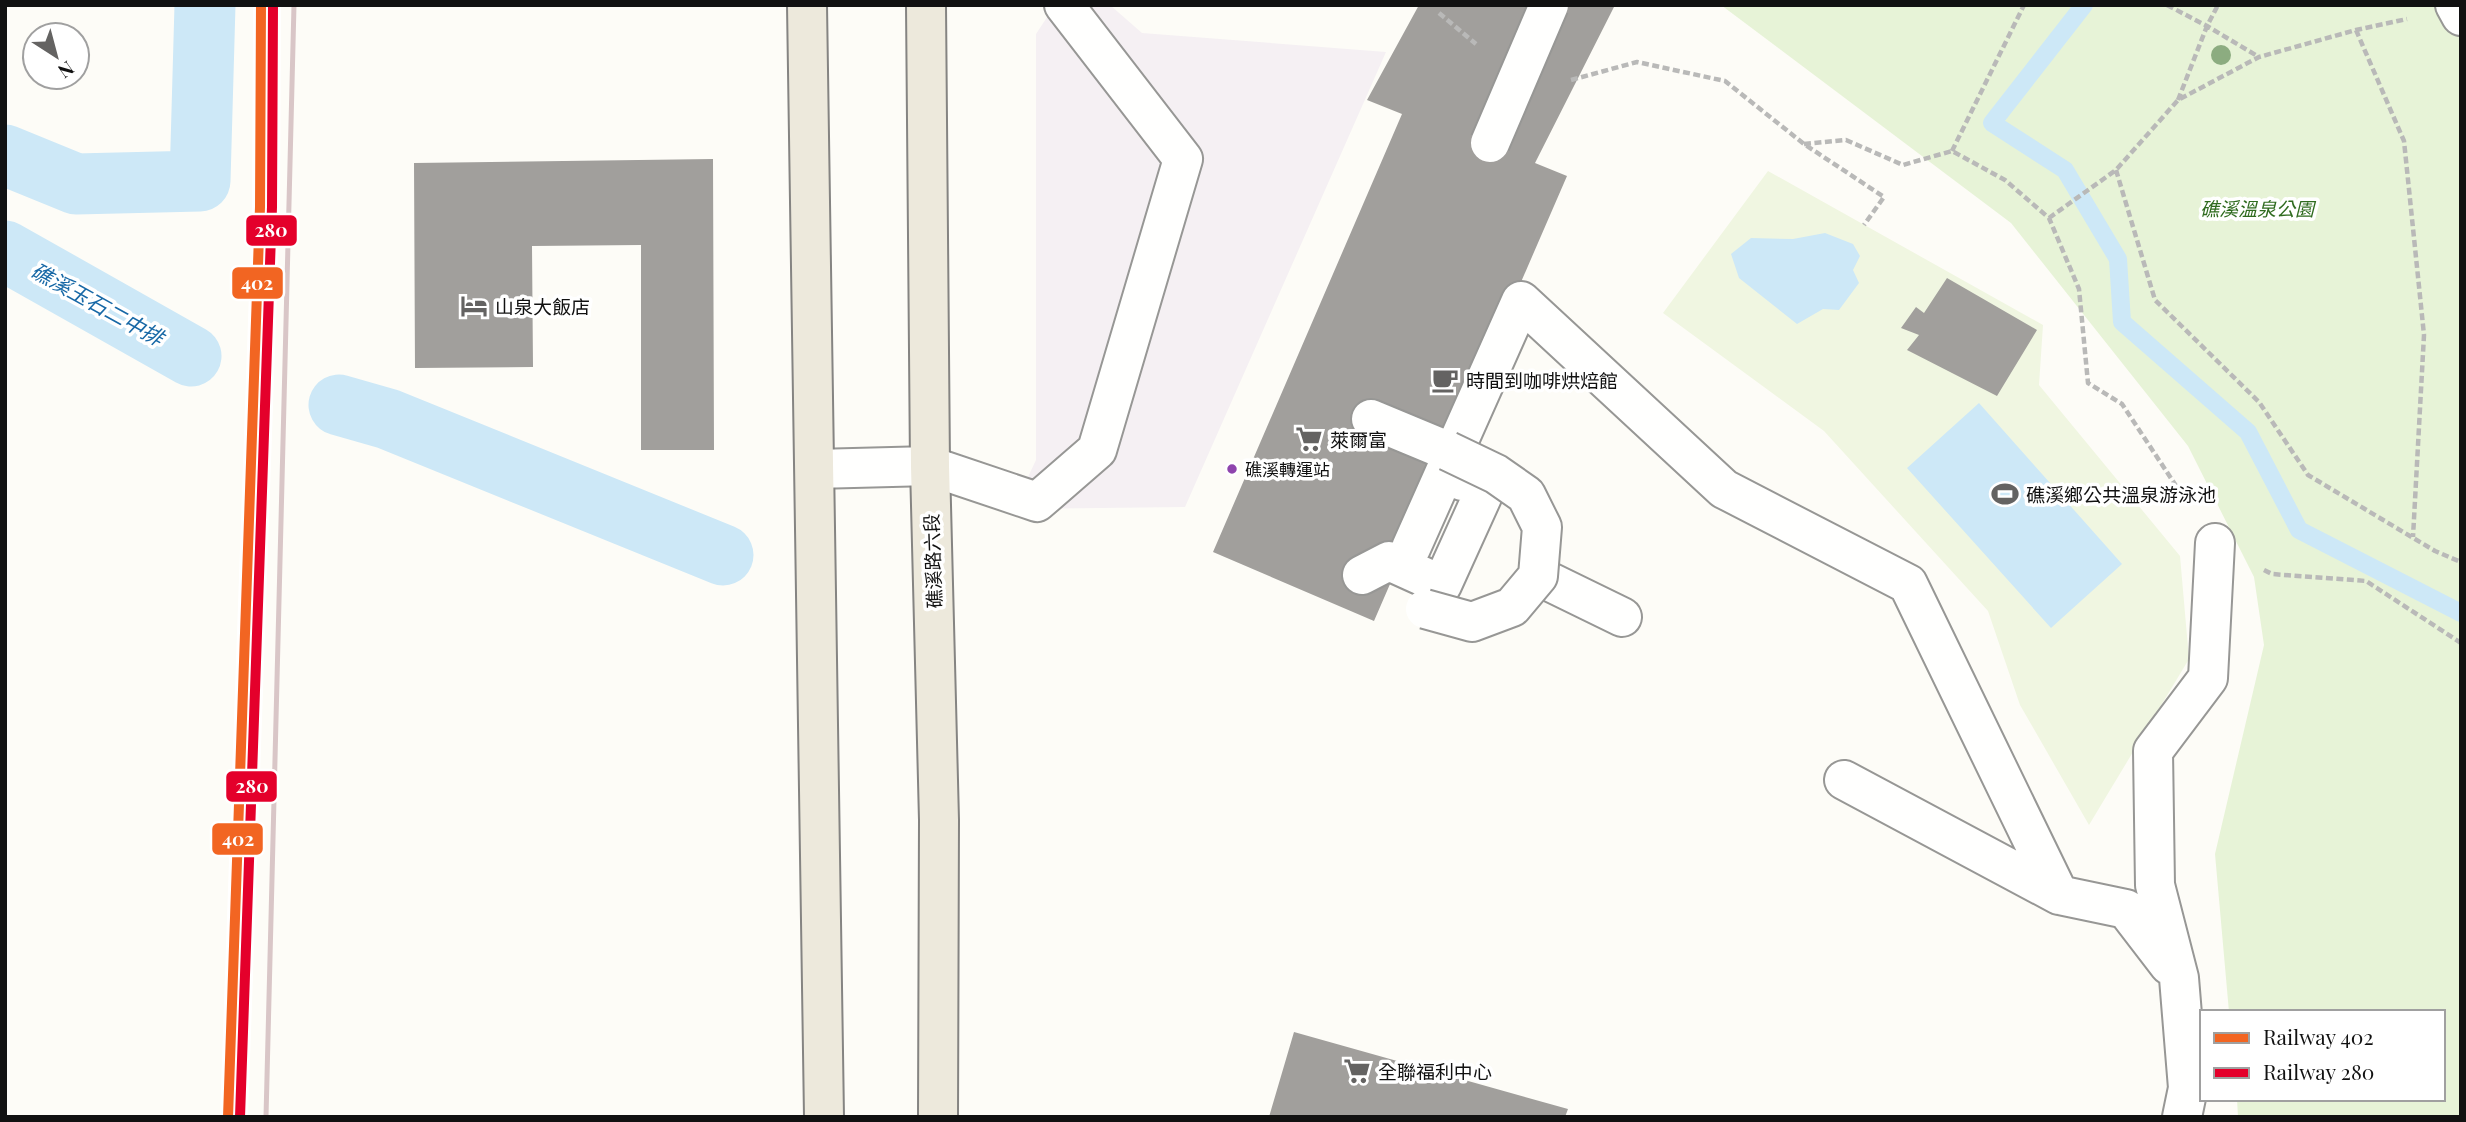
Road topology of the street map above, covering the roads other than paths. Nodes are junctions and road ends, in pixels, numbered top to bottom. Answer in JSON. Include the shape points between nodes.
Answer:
{"nodes":[{"id":1,"x":807,"y":5,"type":"edge"},
{"id":2,"x":926,"y":5,"type":"edge"},
{"id":3,"x":1064,"y":5,"type":"edge"},
{"id":4,"x":1549,"y":5,"type":"edge"},
{"id":5,"x":1490,"y":143,"type":"dead end"},
{"id":6,"x":1371,"y":419,"type":"dead end"},
{"id":7,"x":930,"y":466,"type":"junction"},
{"id":8,"x":815,"y":469,"type":"junction"},
{"id":9,"x":2215,"y":543,"type":"dead end"},
{"id":10,"x":1362,"y":575,"type":"dead end"},
{"id":11,"x":1538,"y":576,"type":"junction"},
{"id":12,"x":1425,"y":609,"type":"dead end"},
{"id":13,"x":1622,"y":617,"type":"dead end"},
{"id":14,"x":1844,"y":780,"type":"dead end"},
{"id":15,"x":2059,"y":895,"type":"junction"},
{"id":16,"x":2179,"y":978,"type":"junction"},
{"id":17,"x":824,"y":1117,"type":"edge"},
{"id":18,"x":937,"y":1117,"type":"edge"},
{"id":19,"x":2182,"y":1117,"type":"edge"}],
"edges":[{"from":1,"to":8,"type":"main road"},
{"from":2,"to":7,"type":"main road","name":"礁溪路六段"},
{"from":3,"to":7,"type":"lane","via":[[1183,159],[1097,450],[1037,502]]},
{"from":4,"to":5,"type":"lane","bridge":true},
{"from":6,"to":11,"type":"lane","bridge":true,"via":[[1496,474],[1526,495],[1542,527]]},
{"from":7,"to":8,"type":"lane"},
{"from":7,"to":18,"type":"main road","name":"礁溪路六段","via":[[939,820]]},
{"from":8,"to":17,"type":"main road"},
{"from":9,"to":16,"type":"lane","via":[[2208,678],[2153,751],[2155,885]]},
{"from":10,"to":15,"type":"lane","via":[[1389,561],[1442,585],[1491,477],[1468,467],[1420,551],[1521,301],[1724,489],[1908,584]]},
{"from":11,"to":12,"type":"lane","bridge":true,"via":[[1512,607],[1472,622]]},
{"from":11,"to":13,"type":"lane"},
{"from":14,"to":15,"type":"lane"},
{"from":15,"to":16,"type":"lane","via":[[2126,909]]},
{"from":16,"to":19,"type":"lane","via":[[2188,1088]]}]}
